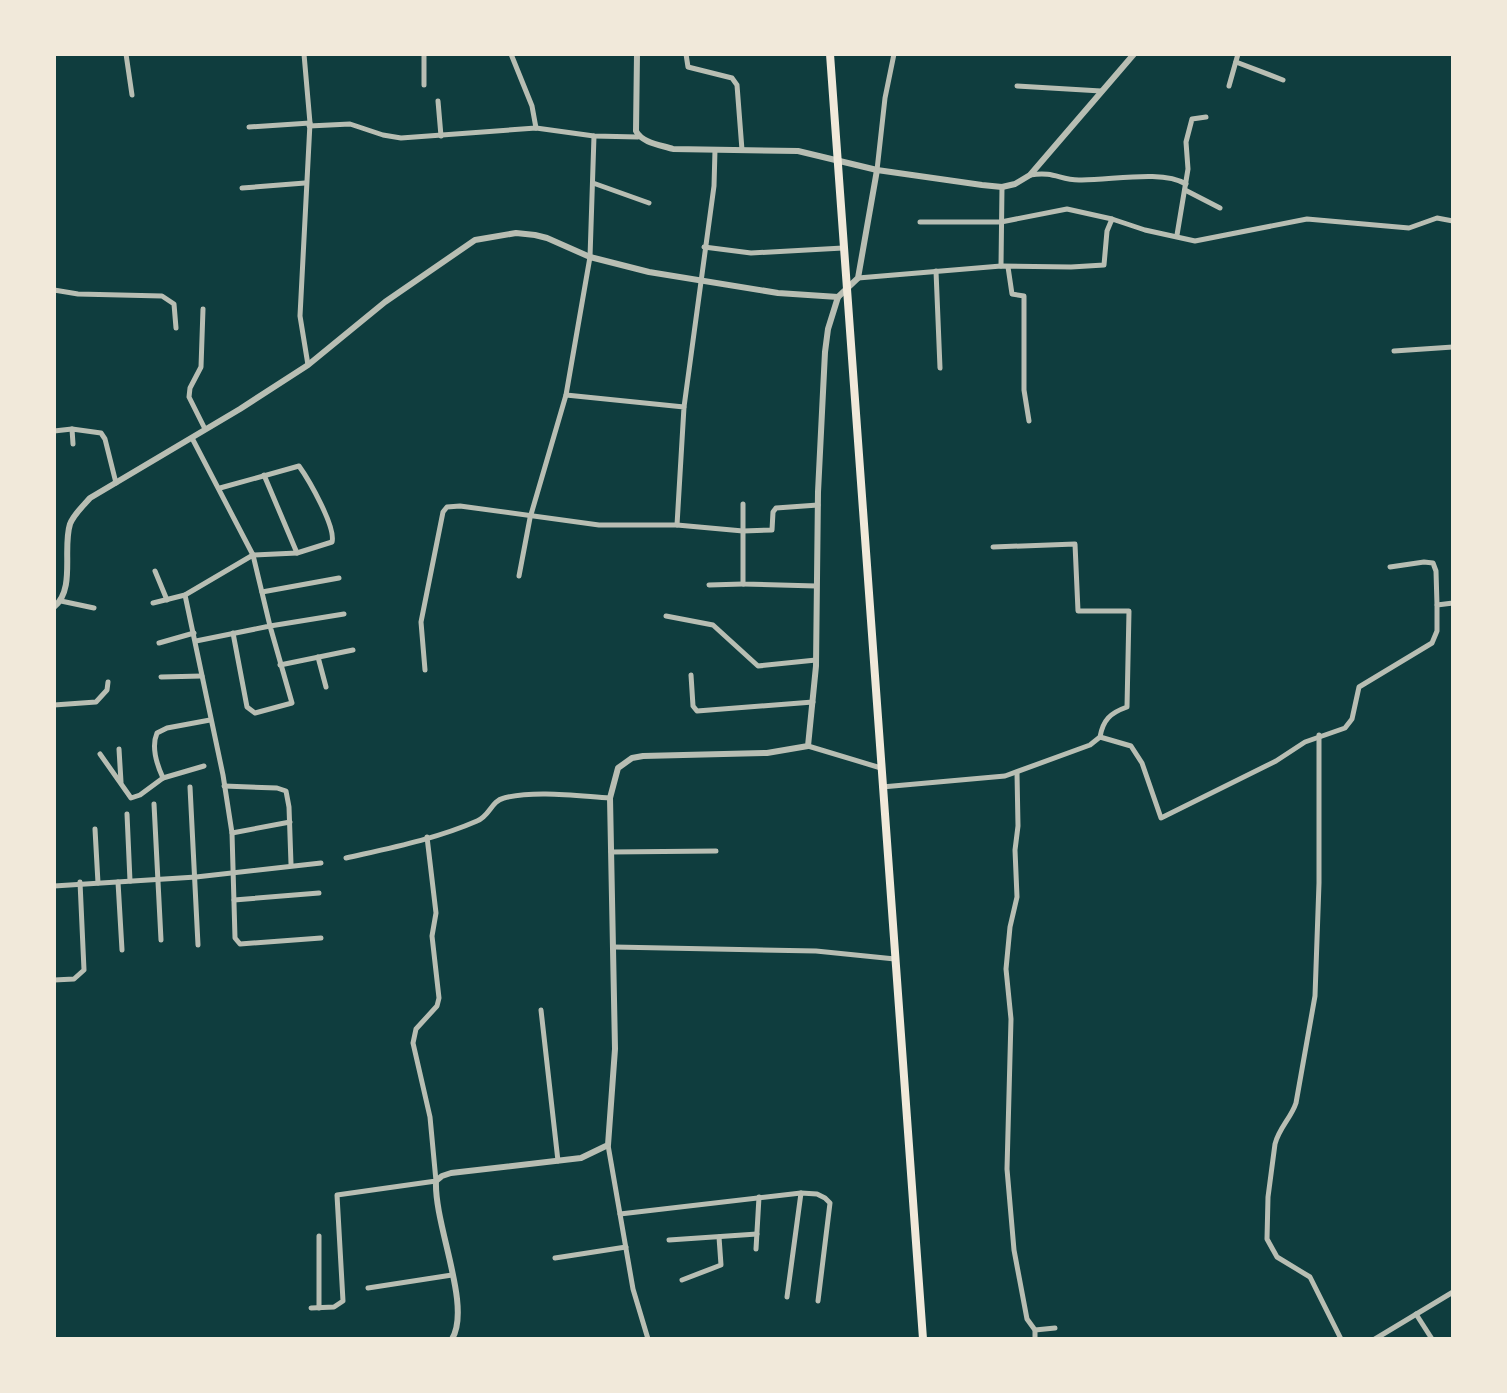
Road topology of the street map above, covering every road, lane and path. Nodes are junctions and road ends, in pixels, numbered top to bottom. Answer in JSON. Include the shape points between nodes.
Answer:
{"nodes":[{"id":1,"x":126,"y":54,"type":"edge"},
{"id":2,"x":304,"y":54,"type":"edge"},
{"id":3,"x":424,"y":54,"type":"edge"},
{"id":4,"x":511,"y":54,"type":"edge"},
{"id":5,"x":637,"y":54,"type":"edge"},
{"id":6,"x":686,"y":54,"type":"edge"},
{"id":7,"x":830,"y":54,"type":"edge"},
{"id":8,"x":894,"y":54,"type":"edge"},
{"id":9,"x":1134,"y":54,"type":"edge"},
{"id":10,"x":1238,"y":54,"type":"edge"},
{"id":11,"x":1236,"y":62,"type":"junction"},
{"id":12,"x":1283,"y":80,"type":"dead end"},
{"id":13,"x":424,"y":85,"type":"dead end"},
{"id":14,"x":1017,"y":86,"type":"dead end"},
{"id":15,"x":1229,"y":86,"type":"dead end"},
{"id":16,"x":1101,"y":91,"type":"junction"},
{"id":17,"x":132,"y":95,"type":"dead end"},
{"id":18,"x":438,"y":101,"type":"dead end"},
{"id":19,"x":1206,"y":117,"type":"dead end"},
{"id":20,"x":309,"y":124,"type":"junction"},
{"id":21,"x":249,"y":127,"type":"dead end"},
{"id":22,"x":536,"y":128,"type":"junction"},
{"id":23,"x":441,"y":136,"type":"junction"},
{"id":24,"x":594,"y":136,"type":"junction"},
{"id":25,"x":638,"y":137,"type":"junction"},
{"id":26,"x":715,"y":150,"type":"junction"},
{"id":27,"x":742,"y":150,"type":"junction"},
{"id":28,"x":837,"y":161,"type":"junction"},
{"id":29,"x":877,"y":170,"type":"junction"},
{"id":30,"x":1030,"y":175,"type":"junction"},
{"id":31,"x":305,"y":183,"type":"junction"},
{"id":32,"x":593,"y":183,"type":"junction"},
{"id":33,"x":1002,"y":187,"type":"junction"},
{"id":34,"x":1185,"y":187,"type":"junction"},
{"id":35,"x":242,"y":188,"type":"dead end"},
{"id":36,"x":649,"y":203,"type":"dead end"},
{"id":37,"x":1220,"y":208,"type":"dead end"},
{"id":38,"x":1112,"y":219,"type":"junction"},
{"id":39,"x":1453,"y":221,"type":"edge"},
{"id":40,"x":920,"y":222,"type":"dead end"},
{"id":41,"x":1001,"y":222,"type":"junction"},
{"id":42,"x":1177,"y":235,"type":"junction"},
{"id":43,"x":704,"y":247,"type":"junction"},
{"id":44,"x":843,"y":248,"type":"junction"},
{"id":45,"x":590,"y":257,"type":"junction"},
{"id":46,"x":1005,"y":266,"type":"junction"},
{"id":47,"x":936,"y":271,"type":"junction"},
{"id":48,"x":858,"y":278,"type":"junction"},
{"id":49,"x":699,"y":281,"type":"junction"},
{"id":50,"x":54,"y":290,"type":"edge"},
{"id":51,"x":846,"y":290,"type":"junction"},
{"id":52,"x":838,"y":297,"type":"junction"},
{"id":53,"x":203,"y":309,"type":"dead end"},
{"id":54,"x":176,"y":328,"type":"dead end"},
{"id":55,"x":1453,"y":347,"type":"edge"},
{"id":56,"x":1394,"y":351,"type":"dead end"},
{"id":57,"x":308,"y":365,"type":"junction"},
{"id":58,"x":940,"y":368,"type":"dead end"},
{"id":59,"x":566,"y":395,"type":"junction"},
{"id":60,"x":684,"y":407,"type":"junction"},
{"id":61,"x":1029,"y":421,"type":"dead end"},
{"id":62,"x":72,"y":429,"type":"junction"},
{"id":63,"x":205,"y":429,"type":"junction"},
{"id":64,"x":54,"y":431,"type":"edge"},
{"id":65,"x":192,"y":438,"type":"junction"},
{"id":66,"x":73,"y":444,"type":"dead end"},
{"id":67,"x":264,"y":475,"type":"junction"},
{"id":68,"x":116,"y":483,"type":"junction"},
{"id":69,"x":220,"y":488,"type":"junction"},
{"id":70,"x":743,"y":504,"type":"dead end"},
{"id":71,"x":818,"y":505,"type":"junction"},
{"id":72,"x":530,"y":518,"type":"junction"},
{"id":73,"x":677,"y":525,"type":"junction"},
{"id":74,"x":743,"y":531,"type":"junction"},
{"id":75,"x":993,"y":547,"type":"dead end"},
{"id":76,"x":297,"y":553,"type":"junction"},
{"id":77,"x":253,"y":555,"type":"junction"},
{"id":78,"x":1390,"y":567,"type":"dead end"},
{"id":79,"x":155,"y":571,"type":"dead end"},
{"id":80,"x":519,"y":576,"type":"dead end"},
{"id":81,"x":339,"y":578,"type":"dead end"},
{"id":82,"x":743,"y":584,"type":"junction"},
{"id":83,"x":709,"y":585,"type":"dead end"},
{"id":84,"x":816,"y":586,"type":"junction"},
{"id":85,"x":262,"y":592,"type":"junction"},
{"id":86,"x":185,"y":595,"type":"junction"},
{"id":87,"x":167,"y":600,"type":"junction"},
{"id":88,"x":61,"y":601,"type":"junction"},
{"id":89,"x":153,"y":603,"type":"dead end"},
{"id":90,"x":1453,"y":603,"type":"edge"},
{"id":91,"x":1437,"y":605,"type":"junction"},
{"id":92,"x":54,"y":607,"type":"edge"},
{"id":93,"x":94,"y":608,"type":"dead end"},
{"id":94,"x":344,"y":614,"type":"dead end"},
{"id":95,"x":666,"y":616,"type":"dead end"},
{"id":96,"x":270,"y":626,"type":"junction"},
{"id":97,"x":194,"y":633,"type":"junction"},
{"id":98,"x":233,"y":633,"type":"junction"},
{"id":99,"x":196,"y":641,"type":"junction"},
{"id":100,"x":159,"y":643,"type":"dead end"},
{"id":101,"x":353,"y":650,"type":"dead end"},
{"id":102,"x":318,"y":657,"type":"junction"},
{"id":103,"x":816,"y":660,"type":"junction"},
{"id":104,"x":280,"y":665,"type":"junction"},
{"id":105,"x":425,"y":670,"type":"dead end"},
{"id":106,"x":691,"y":675,"type":"dead end"},
{"id":107,"x":202,"y":676,"type":"junction"},
{"id":108,"x":161,"y":677,"type":"dead end"},
{"id":109,"x":108,"y":682,"type":"dead end"},
{"id":110,"x":326,"y":687,"type":"dead end"},
{"id":111,"x":814,"y":702,"type":"junction"},
{"id":112,"x":54,"y":705,"type":"edge"},
{"id":113,"x":210,"y":720,"type":"junction"},
{"id":114,"x":1319,"y":735,"type":"junction"},
{"id":115,"x":1100,"y":737,"type":"junction"},
{"id":116,"x":808,"y":746,"type":"junction"},
{"id":117,"x":119,"y":749,"type":"dead end"},
{"id":118,"x":100,"y":754,"type":"dead end"},
{"id":119,"x":204,"y":766,"type":"dead end"},
{"id":120,"x":881,"y":768,"type":"junction"},
{"id":121,"x":1017,"y":773,"type":"junction"},
{"id":122,"x":163,"y":778,"type":"junction"},
{"id":123,"x":121,"y":783,"type":"junction"},
{"id":124,"x":224,"y":786,"type":"junction"},
{"id":125,"x":190,"y":787,"type":"dead end"},
{"id":126,"x":882,"y":787,"type":"junction"},
{"id":127,"x":610,"y":798,"type":"junction"},
{"id":128,"x":154,"y":804,"type":"dead end"},
{"id":129,"x":127,"y":814,"type":"dead end"},
{"id":130,"x":290,"y":822,"type":"junction"},
{"id":131,"x":95,"y":829,"type":"dead end"},
{"id":132,"x":232,"y":833,"type":"junction"},
{"id":133,"x":427,"y":837,"type":"junction"},
{"id":134,"x":716,"y":851,"type":"dead end"},
{"id":135,"x":611,"y":852,"type":"junction"},
{"id":136,"x":346,"y":858,"type":"dead end"},
{"id":137,"x":321,"y":863,"type":"dead end"},
{"id":138,"x":291,"y":864,"type":"junction"},
{"id":139,"x":233,"y":872,"type":"junction"},
{"id":140,"x":196,"y":877,"type":"junction"},
{"id":141,"x":159,"y":879,"type":"junction"},
{"id":142,"x":130,"y":881,"type":"junction"},
{"id":143,"x":80,"y":882,"type":"junction"},
{"id":144,"x":118,"y":882,"type":"junction"},
{"id":145,"x":98,"y":883,"type":"junction"},
{"id":146,"x":54,"y":886,"type":"edge"},
{"id":147,"x":319,"y":893,"type":"dead end"},
{"id":148,"x":234,"y":900,"type":"junction"},
{"id":149,"x":321,"y":938,"type":"dead end"},
{"id":150,"x":161,"y":940,"type":"dead end"},
{"id":151,"x":198,"y":945,"type":"dead end"},
{"id":152,"x":614,"y":947,"type":"junction"},
{"id":153,"x":122,"y":950,"type":"dead end"},
{"id":154,"x":895,"y":959,"type":"junction"},
{"id":155,"x":54,"y":980,"type":"edge"},
{"id":156,"x":541,"y":1010,"type":"dead end"},
{"id":157,"x":608,"y":1145,"type":"junction"},
{"id":158,"x":558,"y":1161,"type":"junction"},
{"id":159,"x":436,"y":1181,"type":"junction"},
{"id":160,"x":801,"y":1193,"type":"junction"},
{"id":161,"x":759,"y":1197,"type":"junction"},
{"id":162,"x":620,"y":1214,"type":"junction"},
{"id":163,"x":757,"y":1234,"type":"junction"},
{"id":164,"x":319,"y":1236,"type":"dead end"},
{"id":165,"x":719,"y":1237,"type":"junction"},
{"id":166,"x":669,"y":1240,"type":"dead end"},
{"id":167,"x":626,"y":1247,"type":"junction"},
{"id":168,"x":756,"y":1249,"type":"dead end"},
{"id":169,"x":555,"y":1258,"type":"dead end"},
{"id":170,"x":452,"y":1275,"type":"junction"},
{"id":171,"x":682,"y":1280,"type":"dead end"},
{"id":172,"x":368,"y":1288,"type":"dead end"},
{"id":173,"x":1453,"y":1292,"type":"edge"},
{"id":174,"x":787,"y":1297,"type":"dead end"},
{"id":175,"x":818,"y":1301,"type":"dead end"},
{"id":176,"x":311,"y":1308,"type":"dead end"},
{"id":177,"x":319,"y":1308,"type":"junction"},
{"id":178,"x":1416,"y":1314,"type":"junction"},
{"id":179,"x":1055,"y":1328,"type":"dead end"},
{"id":180,"x":1035,"y":1330,"type":"junction"},
{"id":181,"x":452,"y":1339,"type":"edge"},
{"id":182,"x":648,"y":1339,"type":"edge"},
{"id":183,"x":923,"y":1339,"type":"edge"},
{"id":184,"x":1035,"y":1339,"type":"edge"},
{"id":185,"x":1341,"y":1339,"type":"edge"},
{"id":186,"x":1375,"y":1339,"type":"edge"},
{"id":187,"x":1432,"y":1339,"type":"edge"}],
"edges":[{"from":1,"to":17,"type":"street"},
{"from":2,"to":20,"type":"street"},
{"from":3,"to":13,"type":"street"},
{"from":4,"to":22,"type":"street"},
{"from":5,"to":25,"type":"street"},
{"from":6,"to":27,"type":"street","via":[[688,67],[732,78],[737,85]]},
{"from":7,"to":28,"type":"highway"},
{"from":8,"to":29,"type":"street"},
{"from":9,"to":16,"type":"street"},
{"from":10,"to":11,"type":"street"},
{"from":11,"to":12,"type":"street"},
{"from":11,"to":15,"type":"street"},
{"from":14,"to":16,"type":"street"},
{"from":16,"to":30,"type":"street"},
{"from":18,"to":23,"type":"street"},
{"from":19,"to":34,"type":"street","via":[[1192,119]]},
{"from":20,"to":21,"type":"street"},
{"from":20,"to":23,"type":"street","via":[[350,124],[401,138]]},
{"from":20,"to":31,"type":"street"},
{"from":22,"to":23,"type":"street"},
{"from":22,"to":24,"type":"street"},
{"from":24,"to":25,"type":"street"},
{"from":24,"to":32,"type":"street"},
{"from":25,"to":26,"type":"street","via":[[673,149]]},
{"from":26,"to":27,"type":"street"},
{"from":26,"to":43,"type":"street"},
{"from":27,"to":28,"type":"street","via":[[798,151]]},
{"from":28,"to":29,"type":"street"},
{"from":28,"to":44,"type":"highway"},
{"from":29,"to":33,"type":"street"},
{"from":29,"to":48,"type":"street"},
{"from":30,"to":33,"type":"street"},
{"from":30,"to":34,"type":"street","via":[[1053,173],[1079,180],[1170,177]]},
{"from":31,"to":35,"type":"street"},
{"from":31,"to":57,"type":"street","via":[[300,316]]},
{"from":32,"to":36,"type":"street"},
{"from":32,"to":45,"type":"street"},
{"from":33,"to":41,"type":"street"},
{"from":34,"to":37,"type":"street"},
{"from":34,"to":42,"type":"street"},
{"from":38,"to":41,"type":"street","via":[[1067,209]]},
{"from":38,"to":42,"type":"street"},
{"from":38,"to":46,"type":"street","via":[[1104,265]]},
{"from":39,"to":42,"type":"street","via":[[1437,218],[1409,228],[1307,219],[1206,239]]},
{"from":40,"to":41,"type":"street"},
{"from":41,"to":46,"type":"street"},
{"from":43,"to":44,"type":"street","via":[[751,253]]},
{"from":43,"to":49,"type":"street"},
{"from":44,"to":51,"type":"highway"},
{"from":45,"to":49,"type":"street"},
{"from":45,"to":57,"type":"street","via":[[535,235],[475,240],[385,302]]},
{"from":45,"to":59,"type":"street"},
{"from":46,"to":47,"type":"street"},
{"from":46,"to":61,"type":"street","via":[[1012,294],[1024,296]]},
{"from":47,"to":48,"type":"street"},
{"from":47,"to":58,"type":"street"},
{"from":48,"to":51,"type":"street"},
{"from":49,"to":52,"type":"street"},
{"from":49,"to":60,"type":"street"},
{"from":50,"to":54,"type":"street","via":[[162,296],[174,304]]},
{"from":51,"to":52,"type":"street"},
{"from":51,"to":120,"type":"highway"},
{"from":52,"to":71,"type":"street","via":[[825,352]]},
{"from":53,"to":63,"type":"street","via":[[201,367],[189,397]]},
{"from":55,"to":56,"type":"street"},
{"from":57,"to":63,"type":"street"},
{"from":59,"to":60,"type":"street"},
{"from":59,"to":72,"type":"street"},
{"from":60,"to":73,"type":"street"},
{"from":62,"to":64,"type":"street"},
{"from":62,"to":66,"type":"street"},
{"from":62,"to":68,"type":"street","via":[[104,436]]},
{"from":63,"to":65,"type":"street"},
{"from":65,"to":68,"type":"street"},
{"from":65,"to":69,"type":"street"},
{"from":67,"to":69,"type":"street"},
{"from":67,"to":76,"type":"street"},
{"from":67,"to":76,"type":"street","via":[[299,466],[329,521],[332,542]]},
{"from":68,"to":88,"type":"street","via":[[90,498],[69,527]]},
{"from":69,"to":77,"type":"street"},
{"from":70,"to":74,"type":"street"},
{"from":71,"to":74,"type":"street","via":[[776,508],[772,530]]},
{"from":71,"to":84,"type":"street"},
{"from":72,"to":73,"type":"street"},
{"from":72,"to":80,"type":"street"},
{"from":72,"to":105,"type":"street","via":[[460,506],[444,509],[422,611]]},
{"from":73,"to":74,"type":"street"},
{"from":74,"to":82,"type":"street"},
{"from":75,"to":115,"type":"street","via":[[1075,544],[1078,611],[1129,611],[1127,707],[1103,722]]},
{"from":76,"to":77,"type":"street"},
{"from":77,"to":85,"type":"street"},
{"from":77,"to":86,"type":"street"},
{"from":78,"to":91,"type":"street","via":[[1433,563]]},
{"from":79,"to":87,"type":"street"},
{"from":81,"to":85,"type":"street"},
{"from":82,"to":83,"type":"street"},
{"from":82,"to":84,"type":"street"},
{"from":84,"to":103,"type":"street"},
{"from":85,"to":96,"type":"street"},
{"from":86,"to":87,"type":"street"},
{"from":86,"to":97,"type":"street"},
{"from":87,"to":89,"type":"street"},
{"from":88,"to":92,"type":"street"},
{"from":88,"to":93,"type":"street"},
{"from":90,"to":91,"type":"street"},
{"from":91,"to":114,"type":"street","via":[[1432,643],[1362,685],[1349,724]]},
{"from":94,"to":96,"type":"street"},
{"from":95,"to":103,"type":"street","via":[[713,625],[758,666]]},
{"from":96,"to":98,"type":"street"},
{"from":96,"to":104,"type":"street"},
{"from":97,"to":99,"type":"street"},
{"from":97,"to":100,"type":"street"},
{"from":98,"to":99,"type":"street"},
{"from":98,"to":104,"type":"street","via":[[251,711],[292,703]]},
{"from":99,"to":107,"type":"street"},
{"from":101,"to":102,"type":"street"},
{"from":102,"to":104,"type":"street"},
{"from":102,"to":110,"type":"street"},
{"from":103,"to":111,"type":"street"},
{"from":106,"to":111,"type":"street","via":[[697,711]]},
{"from":107,"to":108,"type":"street"},
{"from":107,"to":113,"type":"street"},
{"from":109,"to":112,"type":"street","via":[[96,702]]},
{"from":111,"to":116,"type":"street"},
{"from":113,"to":122,"type":"street","via":[[157,733],[155,752]]},
{"from":113,"to":124,"type":"street"},
{"from":114,"to":115,"type":"street","via":[[1161,818],[1131,746]]},
{"from":114,"to":185,"type":"street","via":[[1314,1011],[1296,1103],[1275,1144],[1266,1225],[1271,1249],[1310,1277]]},
{"from":115,"to":121,"type":"street","via":[[1078,751]]},
{"from":116,"to":120,"type":"street"},
{"from":116,"to":127,"type":"street","via":[[767,753],[632,758],[618,768]]},
{"from":117,"to":123,"type":"street"},
{"from":118,"to":123,"type":"street"},
{"from":119,"to":122,"type":"street"},
{"from":120,"to":126,"type":"highway"},
{"from":121,"to":126,"type":"street"},
{"from":121,"to":180,"type":"street","via":[[1017,897],[1006,969],[1011,1019],[1007,1169],[1014,1250],[1027,1319]]},
{"from":122,"to":123,"type":"street","via":[[135,798]]},
{"from":124,"to":130,"type":"street","via":[[283,789]]},
{"from":124,"to":132,"type":"street"},
{"from":125,"to":140,"type":"street"},
{"from":126,"to":154,"type":"highway"},
{"from":127,"to":133,"type":"street","via":[[509,796],[499,799],[481,820]]},
{"from":127,"to":135,"type":"street"},
{"from":128,"to":141,"type":"street"},
{"from":129,"to":142,"type":"street"},
{"from":130,"to":132,"type":"street"},
{"from":130,"to":138,"type":"street"},
{"from":131,"to":145,"type":"street"},
{"from":132,"to":139,"type":"street"},
{"from":133,"to":136,"type":"street"},
{"from":133,"to":159,"type":"street","via":[[439,998],[416,1029],[413,1043],[430,1117]]},
{"from":134,"to":135,"type":"street"},
{"from":135,"to":152,"type":"street"},
{"from":137,"to":138,"type":"street"},
{"from":138,"to":139,"type":"street"},
{"from":139,"to":140,"type":"street"},
{"from":139,"to":148,"type":"street"},
{"from":140,"to":141,"type":"street"},
{"from":140,"to":151,"type":"street"},
{"from":141,"to":142,"type":"street"},
{"from":141,"to":150,"type":"street"},
{"from":142,"to":144,"type":"street"},
{"from":143,"to":145,"type":"street"},
{"from":143,"to":146,"type":"street"},
{"from":143,"to":155,"type":"street","via":[[84,970],[74,979]]},
{"from":144,"to":145,"type":"street"},
{"from":144,"to":153,"type":"street"},
{"from":147,"to":148,"type":"street"},
{"from":148,"to":149,"type":"street","via":[[235,938],[240,944]]},
{"from":152,"to":154,"type":"street","via":[[816,951]]},
{"from":152,"to":157,"type":"street","via":[[615,1049]]},
{"from":154,"to":183,"type":"highway"},
{"from":156,"to":158,"type":"street"},
{"from":157,"to":158,"type":"street","via":[[592,1155]]},
{"from":157,"to":162,"type":"street"},
{"from":158,"to":159,"type":"street","via":[[451,1173]]},
{"from":159,"to":170,"type":"street"},
{"from":159,"to":177,"type":"street","via":[[337,1195],[343,1301]]},
{"from":160,"to":161,"type":"street"},
{"from":160,"to":174,"type":"street"},
{"from":160,"to":175,"type":"street","via":[[817,1194],[830,1203]]},
{"from":161,"to":162,"type":"street"},
{"from":161,"to":163,"type":"street"},
{"from":162,"to":167,"type":"street"},
{"from":163,"to":165,"type":"street"},
{"from":163,"to":168,"type":"street"},
{"from":164,"to":177,"type":"street"},
{"from":165,"to":166,"type":"street"},
{"from":165,"to":171,"type":"street","via":[[721,1265]]},
{"from":167,"to":169,"type":"street"},
{"from":167,"to":182,"type":"street"},
{"from":170,"to":172,"type":"street"},
{"from":170,"to":181,"type":"street","via":[[459,1319]]},
{"from":173,"to":178,"type":"street"},
{"from":176,"to":177,"type":"street"},
{"from":178,"to":186,"type":"street"},
{"from":178,"to":187,"type":"street"},
{"from":179,"to":180,"type":"street"},
{"from":180,"to":184,"type":"street"}]}
